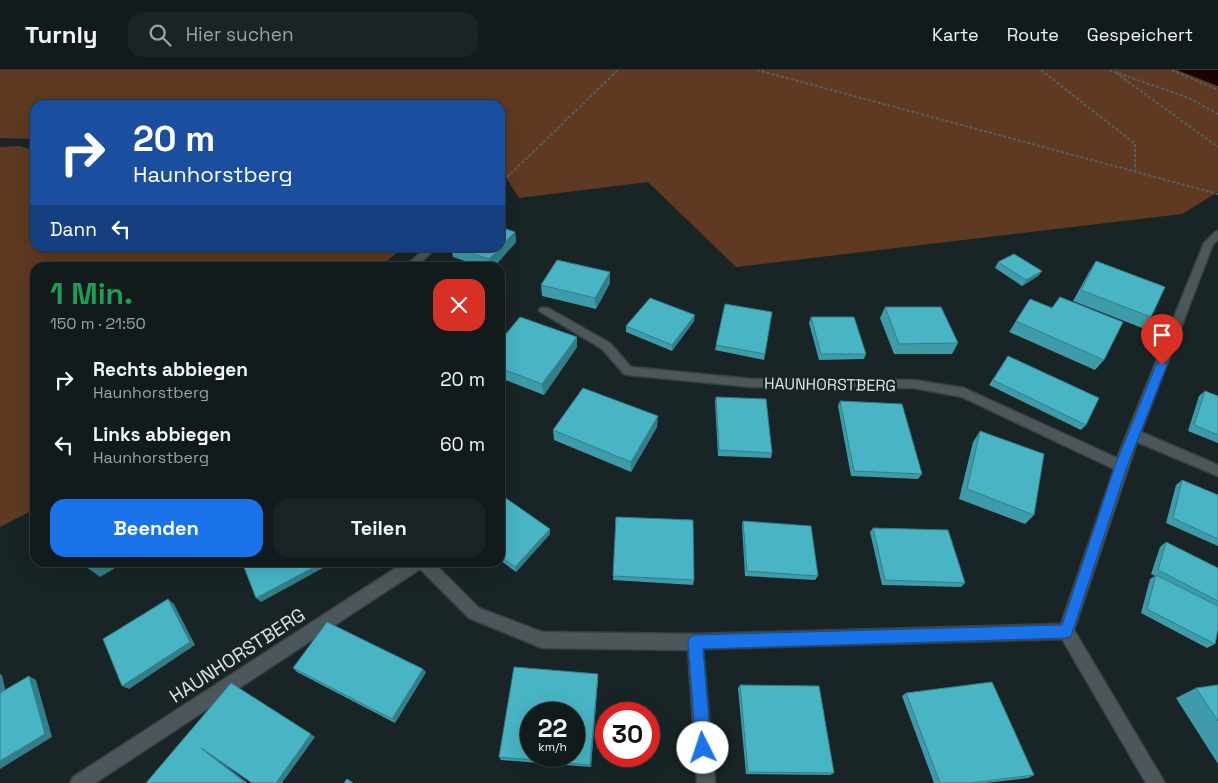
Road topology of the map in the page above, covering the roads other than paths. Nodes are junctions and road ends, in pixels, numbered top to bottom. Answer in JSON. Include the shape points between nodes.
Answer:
{"nodes":[{"id":1,"x":1218,"y":234,"type":"edge"},
{"id":2,"x":426,"y":252,"type":"edge"},
{"id":3,"x":415,"y":262,"type":"edge"},
{"id":4,"x":544,"y":311,"type":"dead end"},
{"id":5,"x":1134,"y":435,"type":"junction"},
{"id":6,"x":1121,"y":466,"type":"junction"},
{"id":7,"x":1218,"y":471,"type":"edge"},
{"id":8,"x":410,"y":567,"type":"edge"},
{"id":9,"x":427,"y":567,"type":"edge"},
{"id":10,"x":1066,"y":631,"type":"junction"},
{"id":11,"x":695,"y":642,"type":"junction"},
{"id":12,"x":79,"y":783,"type":"edge"},
{"id":13,"x":706,"y":783,"type":"edge"},
{"id":14,"x":1156,"y":783,"type":"edge"}],
"edges":[{"from":1,"to":5,"type":"street","via":[[1210,243]]},
{"from":2,"to":3,"type":"street"},
{"from":4,"to":6,"type":"street","name":"HAUNHORSTBERG","via":[[606,346],[628,372],[751,383],[914,384],[964,393]]},
{"from":5,"to":6,"type":"street"},
{"from":5,"to":7,"type":"street"},
{"from":6,"to":10,"type":"street"},
{"from":8,"to":12,"type":"street","name":"HAUNHORSTBERG"},
{"from":9,"to":11,"type":"street","via":[[474,613],[542,640]]},
{"from":10,"to":11,"type":"street"},
{"from":10,"to":14,"type":"street"},
{"from":11,"to":13,"type":"street"}]}
